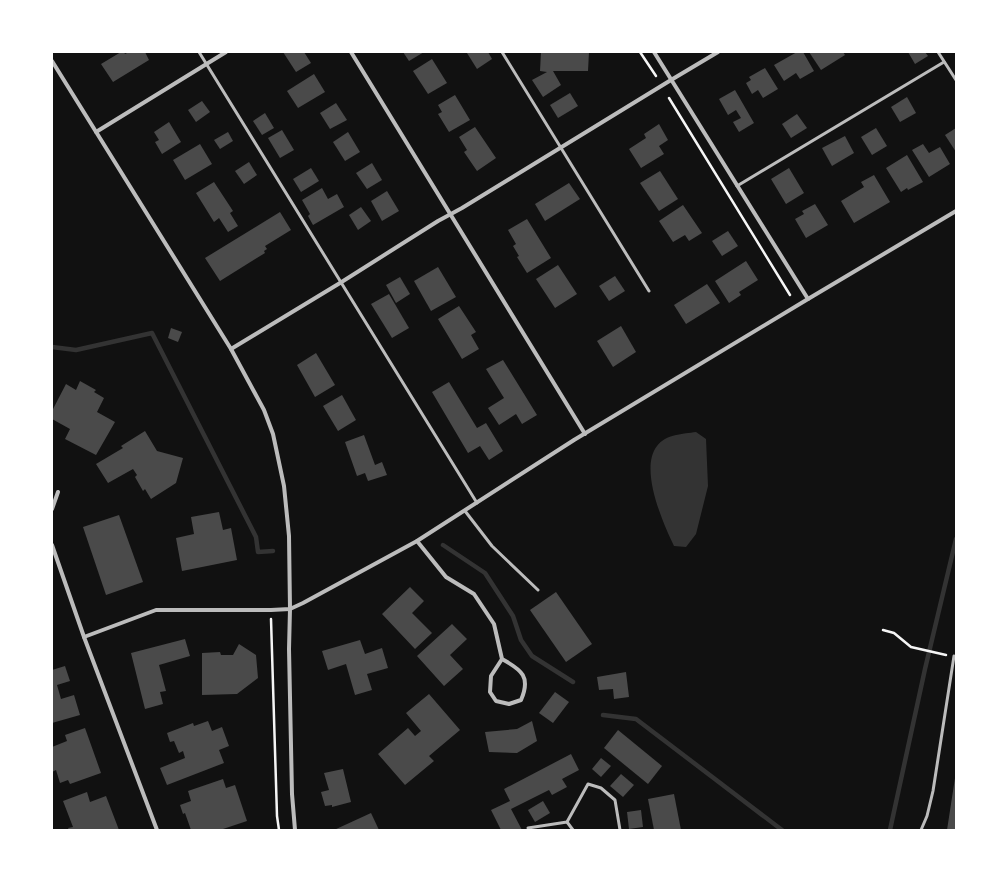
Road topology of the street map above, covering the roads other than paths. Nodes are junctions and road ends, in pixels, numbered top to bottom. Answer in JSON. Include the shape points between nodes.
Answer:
{"nodes":[{"id":1,"x":199,"y":52,"type":"edge"},
{"id":2,"x":226,"y":52,"type":"edge"},
{"id":3,"x":351,"y":52,"type":"edge"},
{"id":4,"x":502,"y":52,"type":"edge"},
{"id":5,"x":654,"y":52,"type":"edge"},
{"id":6,"x":718,"y":52,"type":"edge"},
{"id":7,"x":938,"y":52,"type":"edge"},
{"id":8,"x":52,"y":61,"type":"edge"},
{"id":9,"x":944,"y":62,"type":"junction"},
{"id":10,"x":206,"y":65,"type":"junction"},
{"id":11,"x":671,"y":80,"type":"junction"},
{"id":12,"x":956,"y":80,"type":"edge"},
{"id":13,"x":96,"y":132,"type":"junction"},
{"id":14,"x":560,"y":147,"type":"junction"},
{"id":15,"x":737,"y":186,"type":"junction"},
{"id":16,"x":956,"y":211,"type":"edge"},
{"id":17,"x":451,"y":214,"type":"junction"},
{"id":18,"x":340,"y":283,"type":"junction"},
{"id":19,"x":649,"y":291,"type":"dead end"},
{"id":20,"x":808,"y":299,"type":"junction"},
{"id":21,"x":231,"y":348,"type":"junction"},
{"id":22,"x":585,"y":434,"type":"junction"},
{"id":23,"x":58,"y":492,"type":"dead end"},
{"id":24,"x":477,"y":503,"type":"junction"},
{"id":25,"x":52,"y":509,"type":"edge"},
{"id":26,"x":465,"y":511,"type":"junction"},
{"id":27,"x":417,"y":541,"type":"junction"},
{"id":28,"x":52,"y":545,"type":"edge"},
{"id":29,"x":538,"y":590,"type":"dead end"},
{"id":30,"x":290,"y":609,"type":"junction"},
{"id":31,"x":84,"y":637,"type":"junction"},
{"id":32,"x":954,"y":656,"type":"dead end"},
{"id":33,"x":502,"y":659,"type":"junction"},
{"id":34,"x":567,"y":822,"type":"junction"},
{"id":35,"x":528,"y":828,"type":"dead end"},
{"id":36,"x":157,"y":830,"type":"edge"},
{"id":37,"x":295,"y":830,"type":"edge"},
{"id":38,"x":573,"y":830,"type":"edge"},
{"id":39,"x":620,"y":830,"type":"edge"},
{"id":40,"x":921,"y":830,"type":"edge"}],
"edges":[{"from":1,"to":10,"type":"lane"},
{"from":2,"to":10,"type":"street"},
{"from":3,"to":17,"type":"street"},
{"from":4,"to":14,"type":"lane"},
{"from":5,"to":11,"type":"street"},
{"from":6,"to":11,"type":"street"},
{"from":7,"to":9,"type":"lane"},
{"from":8,"to":13,"type":"street"},
{"from":9,"to":12,"type":"lane"},
{"from":9,"to":15,"type":"lane"},
{"from":10,"to":13,"type":"street"},
{"from":10,"to":18,"type":"lane"},
{"from":11,"to":14,"type":"street"},
{"from":11,"to":15,"type":"street"},
{"from":13,"to":21,"type":"street"},
{"from":14,"to":17,"type":"street"},
{"from":14,"to":19,"type":"lane"},
{"from":15,"to":20,"type":"street"},
{"from":16,"to":20,"type":"street"},
{"from":17,"to":18,"type":"street"},
{"from":17,"to":22,"type":"street"},
{"from":18,"to":21,"type":"street"},
{"from":18,"to":24,"type":"lane"},
{"from":20,"to":22,"type":"street"},
{"from":21,"to":30,"type":"street","via":[[264,410],[279,459],[289,536]]},
{"from":22,"to":24,"type":"street"},
{"from":23,"to":25,"type":"street"},
{"from":24,"to":26,"type":"street"},
{"from":26,"to":27,"type":"street"},
{"from":26,"to":29,"type":"lane","via":[[492,546]]},
{"from":27,"to":30,"type":"street"},
{"from":27,"to":33,"type":"street","via":[[446,577],[474,594],[494,624]]},
{"from":28,"to":31,"type":"street"},
{"from":30,"to":31,"type":"street","via":[[156,610]]},
{"from":30,"to":37,"type":"street","via":[[292,794]]},
{"from":31,"to":36,"type":"street"},
{"from":32,"to":40,"type":"lane","via":[[933,791]]},
{"from":33,"to":33,"type":"street","via":[[491,676],[490,692],[496,702],[508,704],[521,700],[525,690],[524,676],[518,668]]},
{"from":34,"to":35,"type":"lane"},
{"from":34,"to":38,"type":"lane"},
{"from":34,"to":39,"type":"lane","via":[[588,784],[601,788],[615,800]]}]}
